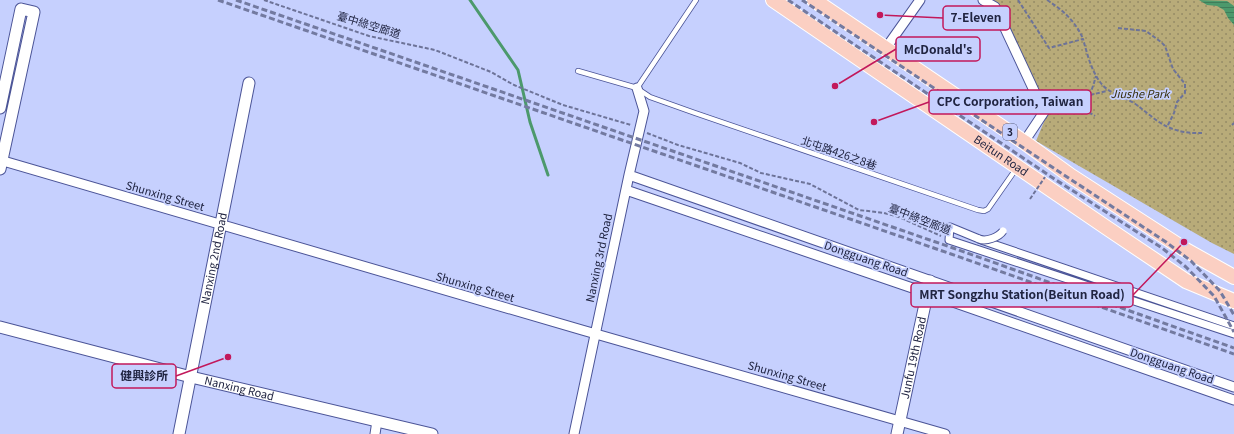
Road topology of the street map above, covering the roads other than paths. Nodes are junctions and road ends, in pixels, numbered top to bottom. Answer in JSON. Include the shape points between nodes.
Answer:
{"nodes":[{"id":1,"x":696,"y":0,"type":"edge"},
{"id":2,"x":773,"y":0,"type":"edge"},
{"id":3,"x":814,"y":0,"type":"edge"},
{"id":4,"x":920,"y":0,"type":"edge"},
{"id":5,"x":984,"y":0,"type":"edge"},
{"id":6,"x":886,"y":48,"type":"junction"},
{"id":7,"x":578,"y":71,"type":"dead end"},
{"id":8,"x":249,"y":83,"type":"dead end"},
{"id":9,"x":637,"y":88,"type":"junction"},
{"id":10,"x":0,"y":108,"type":"edge"},
{"id":11,"x":1024,"y":142,"type":"junction"},
{"id":12,"x":1,"y":163,"type":"edge"},
{"id":13,"x":1018,"y":167,"type":"junction"},
{"id":14,"x":629,"y":175,"type":"junction"},
{"id":15,"x":626,"y":190,"type":"junction"},
{"id":16,"x":221,"y":226,"type":"junction"},
{"id":17,"x":1003,"y":231,"type":"dead end"},
{"id":18,"x":981,"y":240,"type":"junction"},
{"id":19,"x":1234,"y":277,"type":"edge"},
{"id":20,"x":930,"y":281,"type":"junction"},
{"id":21,"x":927,"y":293,"type":"junction"},
{"id":22,"x":1234,"y":301,"type":"edge"},
{"id":23,"x":1234,"y":326,"type":"edge"},
{"id":24,"x":0,"y":327,"type":"edge"},
{"id":25,"x":595,"y":334,"type":"junction"},
{"id":26,"x":1234,"y":334,"type":"edge"},
{"id":27,"x":191,"y":377,"type":"junction"},
{"id":28,"x":1234,"y":387,"type":"edge"},
{"id":29,"x":1234,"y":400,"type":"edge"},
{"id":30,"x":377,"y":421,"type":"junction"},
{"id":31,"x":900,"y":421,"type":"junction"},
{"id":32,"x":179,"y":434,"type":"edge"},
{"id":33,"x":375,"y":434,"type":"edge"},
{"id":34,"x":432,"y":434,"type":"edge"},
{"id":35,"x":574,"y":434,"type":"edge"},
{"id":36,"x":897,"y":434,"type":"edge"},
{"id":37,"x":945,"y":434,"type":"edge"}],
"edges":[{"from":1,"to":9,"type":"lane"},
{"from":2,"to":13,"type":"main road","name":"Beitun Road","number":"3"},
{"from":3,"to":6,"type":"main road","number":"3"},
{"from":4,"to":6,"type":"street"},
{"from":5,"to":11,"type":"street","via":[[995,8],[1044,112]]},
{"from":6,"to":11,"type":"main road","number":"3"},
{"from":7,"to":9,"type":"lane","name":"北屯路426之8巷"},
{"from":8,"to":16,"type":"street","name":"Nanxing 2nd Road"},
{"from":9,"to":13,"type":"lane","name":"北屯路426之8巷","via":[[650,96],[695,113],[978,210],[984,211],[990,207]]},
{"from":9,"to":14,"type":"street","name":"Nanxing 3rd Road","via":[[644,112]]},
{"from":10,"to":12,"type":"street","via":[[21,9],[34,12]]},
{"from":11,"to":19,"type":"main road","number":"3","via":[[1071,176],[1184,249]]},
{"from":12,"to":16,"type":"street","name":"Shunxing Street"},
{"from":13,"to":22,"type":"main road","name":"Beitun Road","number":"3","via":[[1186,281]]},
{"from":14,"to":15,"type":"street","name":"Nanxing 3rd Road"},
{"from":14,"to":20,"type":"street","name":"Dongguang Road"},
{"from":15,"to":21,"type":"street","name":"Dongguang Road"},
{"from":15,"to":25,"type":"street","name":"Nanxing 3rd Road"},
{"from":16,"to":25,"type":"street","name":"Shunxing Street"},
{"from":16,"to":27,"type":"street","name":"Nanxing 2nd Road"},
{"from":17,"to":18,"type":"street","bridge":true,"via":[[1001,235]]},
{"from":18,"to":23,"type":"street"},
{"from":18,"to":26,"type":"street","via":[[950,227],[949,240]]},
{"from":20,"to":21,"type":"street","name":"Junfu 19th Road"},
{"from":20,"to":28,"type":"street","name":"Dongguang Road"},
{"from":21,"to":29,"type":"street","name":"Dongguang Road"},
{"from":21,"to":31,"type":"street","name":"Junfu 19th Road"},
{"from":24,"to":27,"type":"street","name":"Nanxing Road"},
{"from":25,"to":31,"type":"street","name":"Shunxing Street"},
{"from":25,"to":35,"type":"street","name":"Nanxing 3rd Road"},
{"from":27,"to":30,"type":"street","name":"Nanxing Road"},
{"from":27,"to":32,"type":"street","name":"Nanxing 2nd Road"},
{"from":30,"to":33,"type":"street"},
{"from":30,"to":34,"type":"street","name":"Nanxing Road"},
{"from":31,"to":36,"type":"street","name":"Junfu 19th Road"},
{"from":31,"to":37,"type":"street","name":"Shunxing Street"}]}
